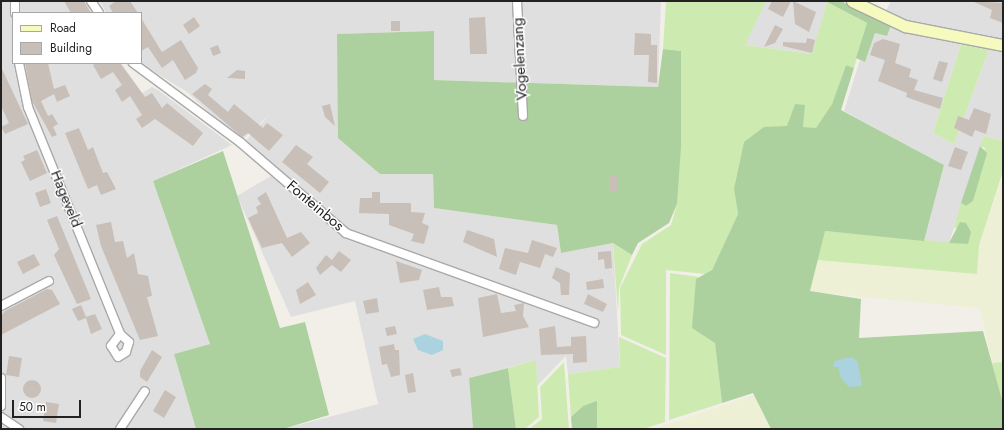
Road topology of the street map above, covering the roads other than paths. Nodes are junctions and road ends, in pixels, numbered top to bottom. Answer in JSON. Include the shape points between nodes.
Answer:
{"nodes":[{"id":1,"x":15,"y":1,"type":"edge"},
{"id":2,"x":91,"y":1,"type":"edge"},
{"id":3,"x":517,"y":1,"type":"edge"},
{"id":4,"x":852,"y":1,"type":"edge"},
{"id":5,"x":15,"y":12,"type":"edge"},
{"id":6,"x":98,"y":12,"type":"edge"},
{"id":7,"x":1003,"y":45,"type":"edge"},
{"id":8,"x":20,"y":64,"type":"edge"},
{"id":9,"x":134,"y":64,"type":"edge"},
{"id":10,"x":523,"y":116,"type":"dead end"},
{"id":11,"x":49,"y":281,"type":"dead end"},
{"id":12,"x":1,"y":306,"type":"edge"},
{"id":13,"x":594,"y":323,"type":"dead end"},
{"id":14,"x":120,"y":334,"type":"dead end"},
{"id":15,"x":1,"y":378,"type":"edge"},
{"id":16,"x":145,"y":391,"type":"dead end"},
{"id":17,"x":1,"y":406,"type":"edge"},
{"id":18,"x":1,"y":417,"type":"edge"},
{"id":19,"x":19,"y":429,"type":"edge"},
{"id":20,"x":120,"y":429,"type":"edge"}],
"edges":[{"from":1,"to":5,"type":"street"},
{"from":2,"to":6,"type":"street"},
{"from":3,"to":10,"type":"street","name":"Vogelenzang"},
{"from":4,"to":7,"type":"street","via":[[905,26]]},
{"from":8,"to":14,"type":"street","name":"Hageveld","via":[[28,107]]},
{"from":9,"to":13,"type":"street","name":"Fonteinbos","via":[[241,143],[346,233]]},
{"from":11,"to":12,"type":"street"},
{"from":15,"to":17,"type":"street"},
{"from":16,"to":20,"type":"street"},
{"from":18,"to":19,"type":"street"}]}
